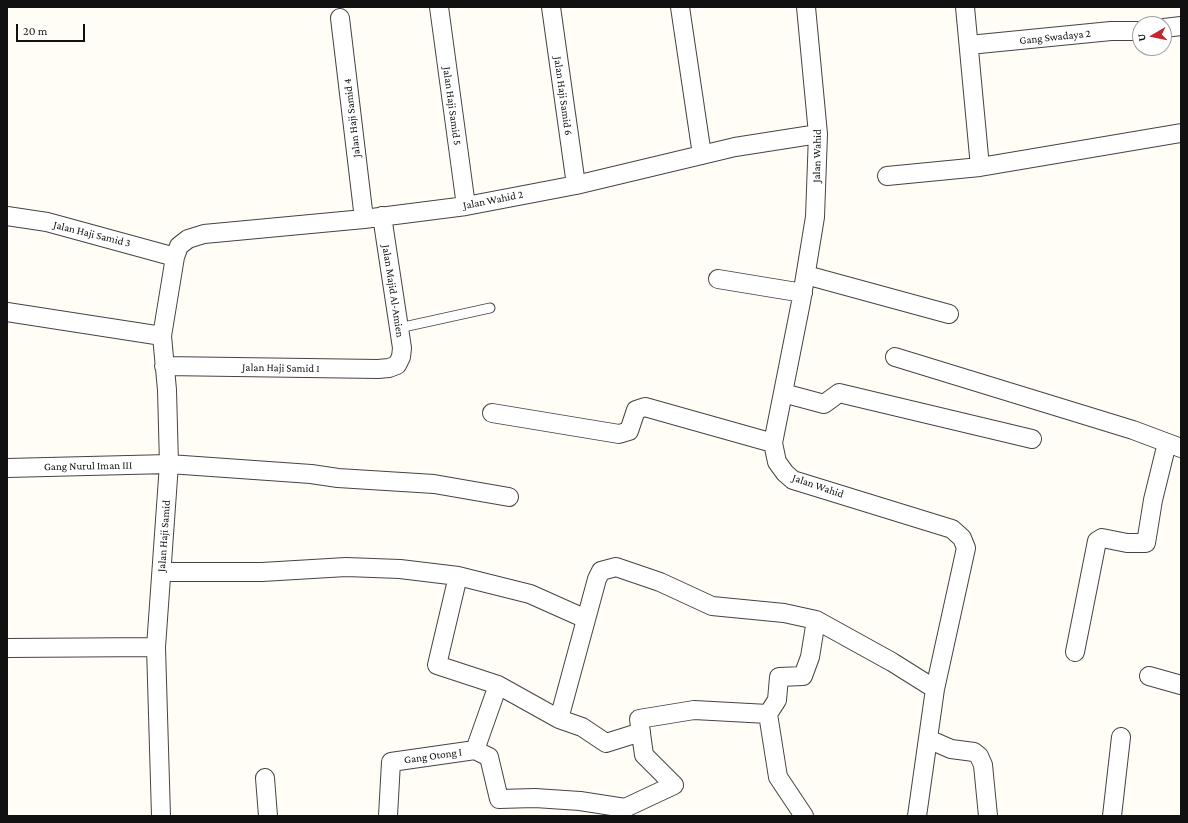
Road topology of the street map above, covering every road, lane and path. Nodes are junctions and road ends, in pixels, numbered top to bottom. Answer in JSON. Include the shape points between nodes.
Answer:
{"nodes":[{"id":1,"x":439,"y":7,"type":"edge"},
{"id":2,"x":551,"y":7,"type":"edge"},
{"id":3,"x":680,"y":7,"type":"edge"},
{"id":4,"x":806,"y":7,"type":"edge"},
{"id":5,"x":965,"y":7,"type":"edge"},
{"id":6,"x":340,"y":18,"type":"dead end"},
{"id":7,"x":1132,"y":31,"type":"edge"},
{"id":8,"x":969,"y":45,"type":"junction"},
{"id":9,"x":1181,"y":133,"type":"edge"},
{"id":10,"x":818,"y":134,"type":"junction"},
{"id":11,"x":702,"y":155,"type":"junction"},
{"id":12,"x":980,"y":167,"type":"junction"},
{"id":13,"x":887,"y":176,"type":"dead end"},
{"id":14,"x":576,"y":185,"type":"junction"},
{"id":15,"x":466,"y":206,"type":"junction"},
{"id":16,"x":7,"y":216,"type":"edge"},
{"id":17,"x":373,"y":218,"type":"junction"},
{"id":18,"x":175,"y":257,"type":"junction"},
{"id":19,"x":806,"y":275,"type":"junction"},
{"id":20,"x":718,"y":279,"type":"dead end"},
{"id":21,"x":802,"y":293,"type":"junction"},
{"id":22,"x":490,"y":308,"type":"dead end"},
{"id":23,"x":7,"y":312,"type":"edge"},
{"id":24,"x":949,"y":314,"type":"dead end"},
{"id":25,"x":399,"y":328,"type":"junction"},
{"id":26,"x":162,"y":336,"type":"junction"},
{"id":27,"x":895,"y":357,"type":"dead end"},
{"id":28,"x":397,"y":364,"type":"joint"},
{"id":29,"x":164,"y":366,"type":"junction"},
{"id":30,"x":783,"y":393,"type":"junction"},
{"id":31,"x":492,"y":413,"type":"dead end"},
{"id":32,"x":1032,"y":439,"type":"dead end"},
{"id":33,"x":773,"y":443,"type":"junction"},
{"id":34,"x":1174,"y":445,"type":"edge"},
{"id":35,"x":169,"y":464,"type":"junction"},
{"id":36,"x":7,"y":468,"type":"edge"},
{"id":37,"x":509,"y":497,"type":"dead end"},
{"id":38,"x":162,"y":572,"type":"junction"},
{"id":39,"x":458,"y":576,"type":"junction"},
{"id":40,"x":586,"y":619,"type":"junction"},
{"id":41,"x":816,"y":620,"type":"junction"},
{"id":42,"x":156,"y":647,"type":"junction"},
{"id":43,"x":7,"y":648,"type":"edge"},
{"id":44,"x":1075,"y":652,"type":"dead end"},
{"id":45,"x":1149,"y":676,"type":"dead end"},
{"id":46,"x":498,"y":685,"type":"junction"},
{"id":47,"x":1181,"y":685,"type":"edge"},
{"id":48,"x":935,"y":689,"type":"junction"},
{"id":49,"x":768,"y":714,"type":"junction"},
{"id":50,"x":559,"y":719,"type":"junction"},
{"id":51,"x":641,"y":732,"type":"junction"},
{"id":52,"x":1121,"y":737,"type":"dead end"},
{"id":53,"x":928,"y":738,"type":"junction"},
{"id":54,"x":475,"y":750,"type":"junction"},
{"id":55,"x":265,"y":778,"type":"dead end"},
{"id":56,"x":161,"y":816,"type":"edge"},
{"id":57,"x":268,"y":816,"type":"edge"},
{"id":58,"x":388,"y":816,"type":"edge"},
{"id":59,"x":804,"y":816,"type":"edge"},
{"id":60,"x":917,"y":816,"type":"edge"},
{"id":61,"x":988,"y":816,"type":"edge"},
{"id":62,"x":1112,"y":816,"type":"edge"}],
"edges":[{"from":1,"to":15,"type":"street","name":"Jalan Haji Samid 5"},
{"from":2,"to":14,"type":"street","name":"Jalan Haji Samid 6"},
{"from":3,"to":11,"type":"street"},
{"from":4,"to":10,"type":"street","name":"Jalan Wahid"},
{"from":5,"to":8,"type":"street"},
{"from":6,"to":17,"type":"street","name":"Jalan Haji Samid 4"},
{"from":7,"to":8,"type":"street","name":"Gang Swadaya 2"},
{"from":8,"to":12,"type":"street"},
{"from":9,"to":12,"type":"street"},
{"from":10,"to":11,"type":"street","name":"Jalan Wahid 2"},
{"from":10,"to":19,"type":"street","name":"Jalan Wahid","via":[[815,216]]},
{"from":11,"to":14,"type":"street","name":"Jalan Wahid 2"},
{"from":12,"to":13,"type":"street"},
{"from":14,"to":15,"type":"street","name":"Jalan Wahid 2"},
{"from":15,"to":17,"type":"street","name":"Jalan Wahid 2"},
{"from":16,"to":18,"type":"street","name":"Jalan Haji Samid 3","via":[[47,222]]},
{"from":17,"to":18,"type":"street","name":"Jalan Wahid 2","via":[[204,234],[188,239],[179,246]]},
{"from":17,"to":25,"type":"street","name":"Jalan Majid Al-Amien"},
{"from":18,"to":26,"type":"street","name":"Jalan Haji Samid"},
{"from":19,"to":21,"type":"street","name":"Jalan Wahid"},
{"from":19,"to":24,"type":"street"},
{"from":20,"to":21,"type":"street"},
{"from":21,"to":30,"type":"street","name":"Jalan Wahid"},
{"from":22,"to":25,"type":"lane"},
{"from":23,"to":26,"type":"street"},
{"from":25,"to":28,"type":"street","name":"Jalan Majid Al-Amien","via":[[402,348]]},
{"from":26,"to":29,"type":"street","name":"Jalan Haji Samid"},
{"from":27,"to":34,"type":"street"},
{"from":28,"to":29,"type":"street","name":"Jalan Haji Samid 1","via":[[378,369]]},
{"from":29,"to":35,"type":"street","name":"Jalan Haji Samid"},
{"from":30,"to":32,"type":"street","via":[[824,404],[839,393]]},
{"from":30,"to":33,"type":"street","name":"Jalan Wahid"},
{"from":31,"to":33,"type":"street","via":[[619,434],[629,431],[636,410],[645,407]]},
{"from":33,"to":48,"type":"street","name":"Jalan Wahid","via":[[776,462],[793,480],[952,529],[962,538],[966,548]]},
{"from":34,"to":44,"type":"street","via":[[1153,500],[1146,544],[1102,538],[1097,541]]},
{"from":35,"to":36,"type":"street","name":"Gang Nurul Iman III"},
{"from":35,"to":37,"type":"street","name":"Gang Nurul Iman III","via":[[434,484]]},
{"from":35,"to":38,"type":"street","name":"Jalan Haji Samid"},
{"from":38,"to":39,"type":"street","via":[[262,572],[346,567],[400,569]]},
{"from":38,"to":42,"type":"street","name":"Jalan Haji Samid"},
{"from":39,"to":40,"type":"street","via":[[530,594]]},
{"from":39,"to":46,"type":"street","via":[[437,665]]},
{"from":40,"to":41,"type":"street","via":[[599,574],[616,567],[660,582],[712,606]]},
{"from":40,"to":50,"type":"street"},
{"from":41,"to":48,"type":"street"},
{"from":41,"to":49,"type":"street","via":[[810,657],[803,676],[779,677],[777,700]]},
{"from":42,"to":43,"type":"street"},
{"from":42,"to":56,"type":"street","name":"Jalan Haji Samid"},
{"from":45,"to":47,"type":"street"},
{"from":46,"to":50,"type":"street"},
{"from":46,"to":54,"type":"street","name":"Gang Otong I"},
{"from":48,"to":53,"type":"street","name":"Jalan Wahid"},
{"from":49,"to":51,"type":"street","via":[[694,710],[639,719]]},
{"from":49,"to":59,"type":"street","via":[[778,777]]},
{"from":50,"to":51,"type":"street","via":[[582,727],[606,743]]},
{"from":51,"to":54,"type":"street","via":[[644,754],[674,785],[625,808],[580,801],[499,799],[489,757]]},
{"from":52,"to":62,"type":"street"},
{"from":53,"to":60,"type":"street","name":"Jalan Wahid"},
{"from":53,"to":61,"type":"street","via":[[951,749],[974,752],[979,756],[983,765]]},
{"from":54,"to":58,"type":"street","name":"Gang Otong I","via":[[391,762]]},
{"from":55,"to":57,"type":"street"}]}
